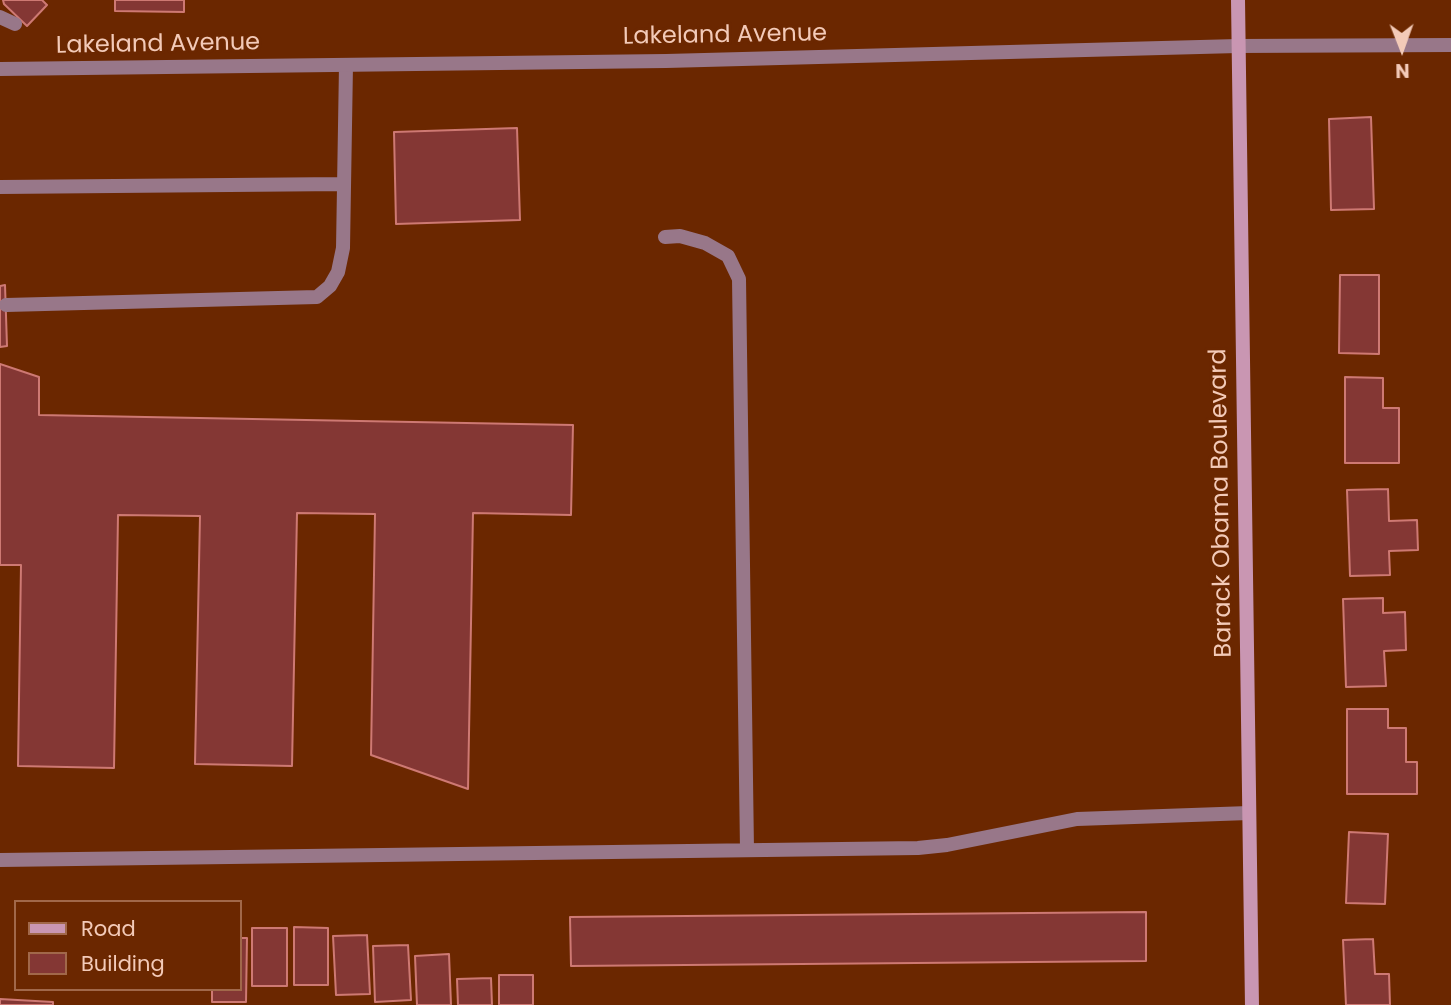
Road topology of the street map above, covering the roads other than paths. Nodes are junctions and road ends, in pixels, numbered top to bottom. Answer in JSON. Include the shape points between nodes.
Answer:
{"nodes":[{"id":1,"x":1238,"y":0,"type":"edge"},
{"id":2,"x":0,"y":16,"type":"edge"},
{"id":3,"x":15,"y":24,"type":"dead end"},
{"id":4,"x":1451,"y":46,"type":"edge"},
{"id":5,"x":1238,"y":47,"type":"junction"},
{"id":6,"x":346,"y":65,"type":"junction"},
{"id":7,"x":0,"y":69,"type":"edge"},
{"id":8,"x":344,"y":184,"type":"junction"},
{"id":9,"x":0,"y":187,"type":"edge"},
{"id":10,"x":665,"y":237,"type":"dead end"},
{"id":11,"x":6,"y":305,"type":"dead end"},
{"id":12,"x":1249,"y":813,"type":"junction"},
{"id":13,"x":747,"y":850,"type":"junction"},
{"id":14,"x":0,"y":860,"type":"edge"},
{"id":15,"x":1252,"y":1005,"type":"edge"}],
"edges":[{"from":1,"to":5,"type":"main road","name":"Barack Obama Boulevard"},
{"from":2,"to":3,"type":"street"},
{"from":4,"to":5,"type":"street","name":"Lakeland Avenue"},
{"from":5,"to":6,"type":"street","name":"Lakeland Avenue"},
{"from":5,"to":12,"type":"main road","name":"Barack Obama Boulevard"},
{"from":6,"to":7,"type":"street","name":"Lakeland Avenue"},
{"from":6,"to":8,"type":"street"},
{"from":8,"to":9,"type":"street"},
{"from":8,"to":11,"type":"street","via":[[338,272],[317,297]]},
{"from":10,"to":13,"type":"street","via":[[705,243],[727,256],[739,279]]},
{"from":12,"to":13,"type":"street","via":[[1077,819],[918,848]]},
{"from":12,"to":15,"type":"main road","name":"Barack Obama Boulevard"},
{"from":13,"to":14,"type":"street"}]}
